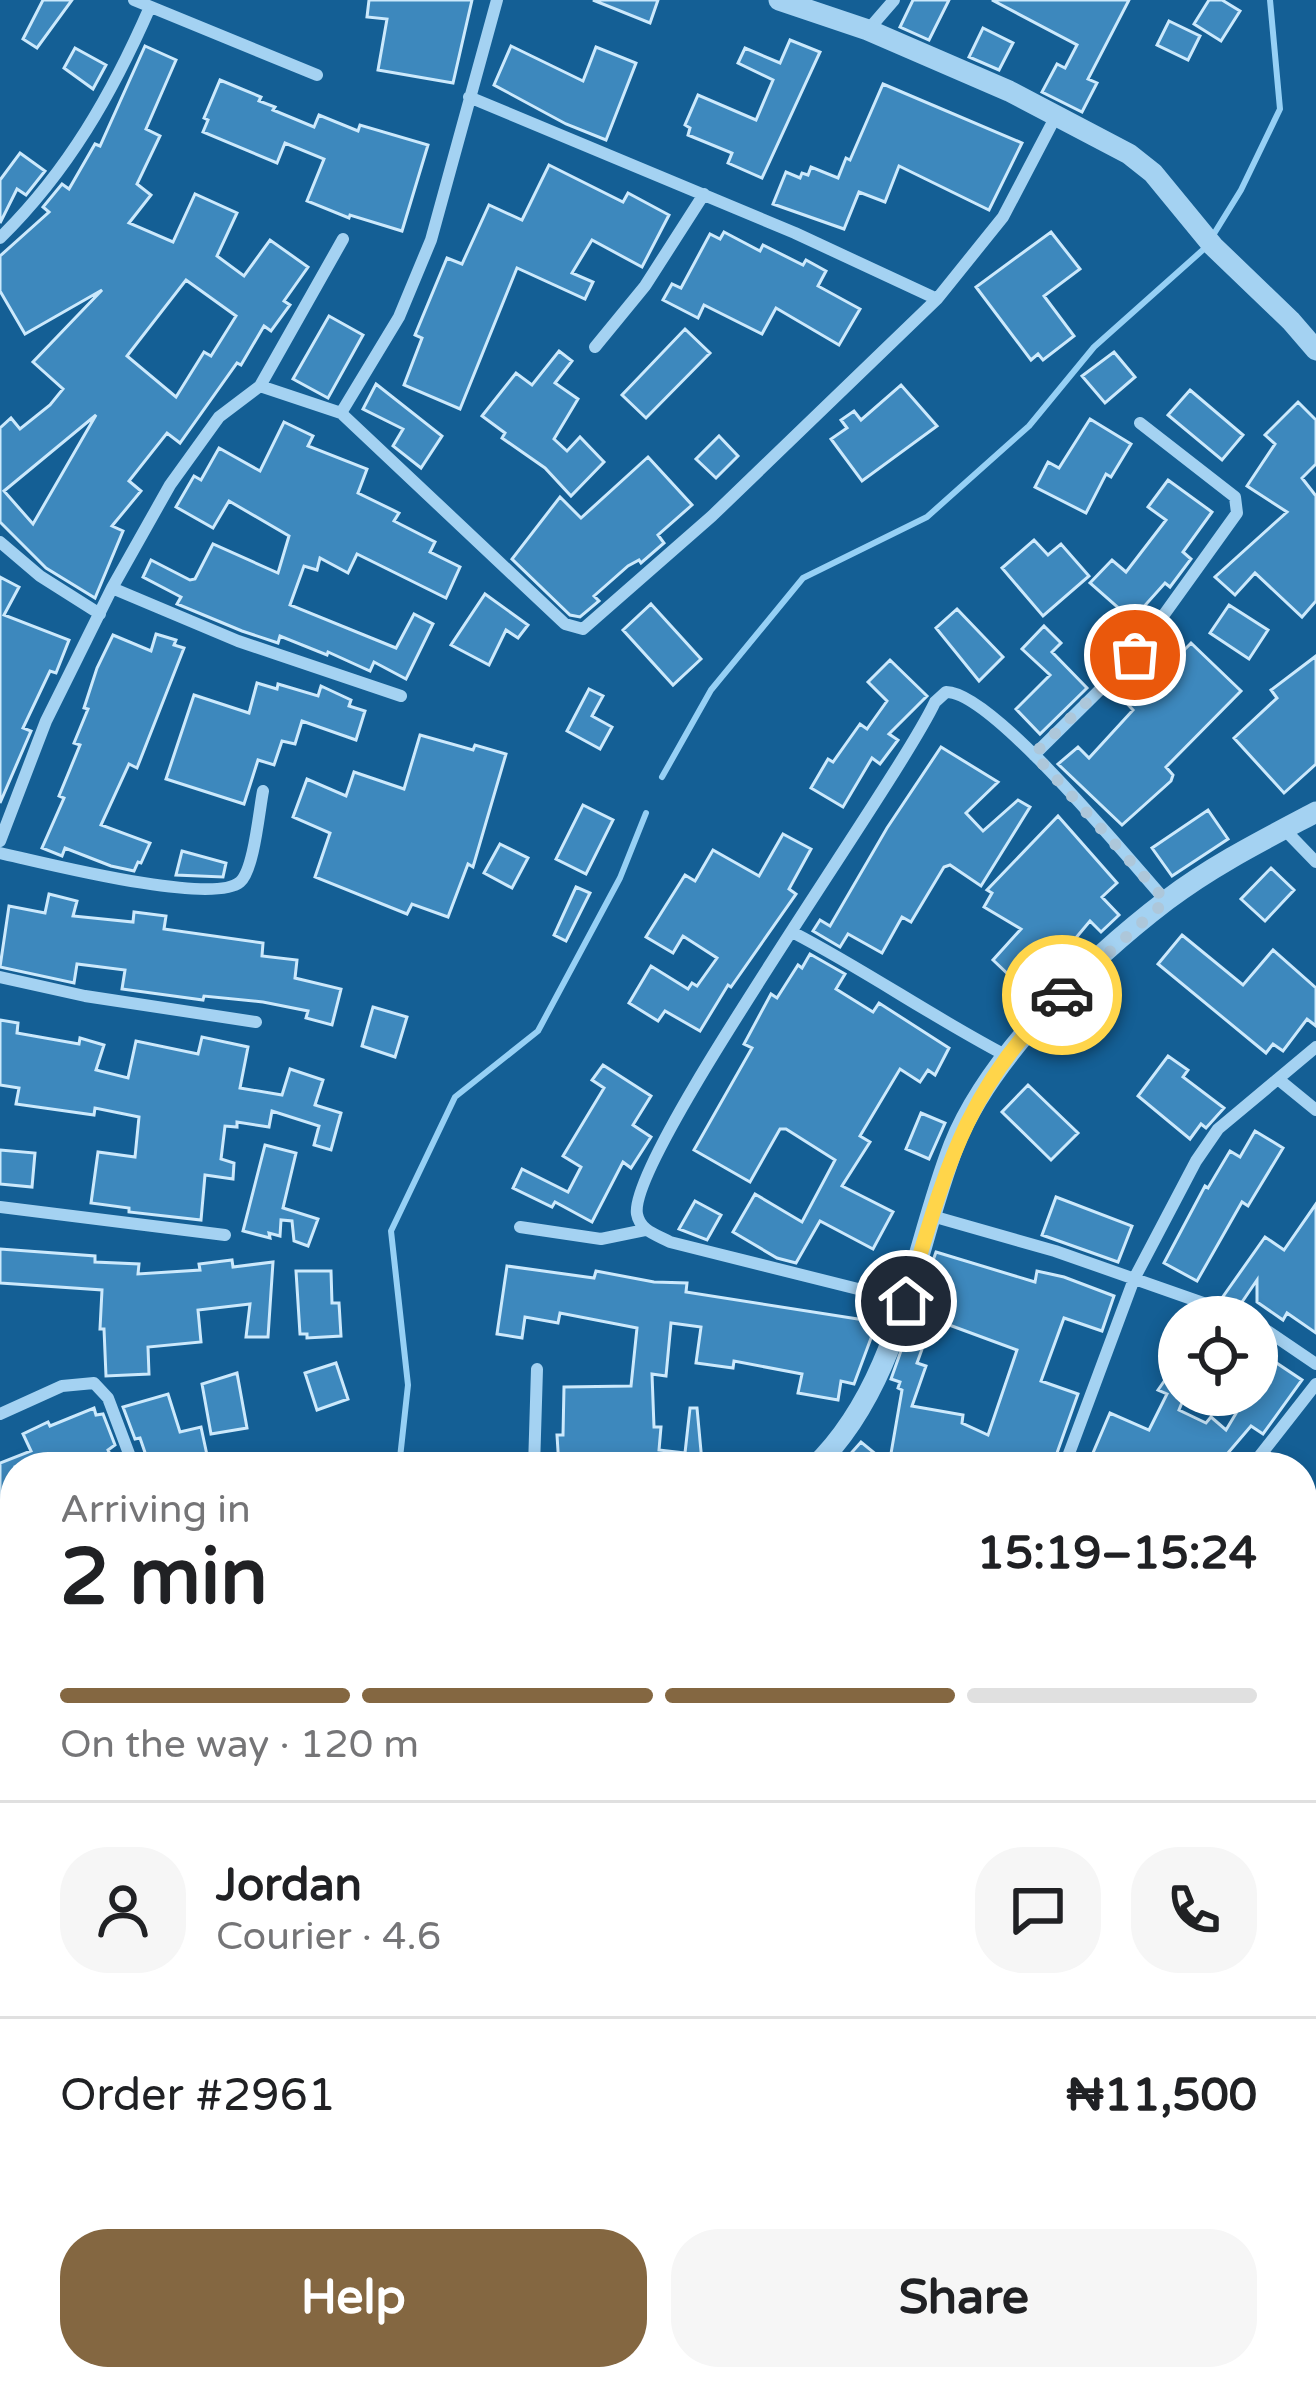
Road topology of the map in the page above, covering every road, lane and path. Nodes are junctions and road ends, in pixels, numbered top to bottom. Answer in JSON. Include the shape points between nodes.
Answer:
{"nodes":[{"id":1,"x":134,"y":0,"type":"edge"},
{"id":2,"x":497,"y":0,"type":"edge"},
{"id":3,"x":779,"y":0,"type":"edge"},
{"id":4,"x":894,"y":0,"type":"edge"},
{"id":5,"x":150,"y":7,"type":"junction"},
{"id":6,"x":868,"y":30,"type":"junction"},
{"id":7,"x":317,"y":75,"type":"dead end"},
{"id":8,"x":469,"y":97,"type":"junction"},
{"id":9,"x":1057,"y":113,"type":"junction"},
{"id":10,"x":704,"y":194,"type":"junction"},
{"id":11,"x":0,"y":238,"type":"edge"},
{"id":12,"x":343,"y":239,"type":"dead end"},
{"id":13,"x":937,"y":299,"type":"junction"},
{"id":14,"x":596,"y":347,"type":"dead end"},
{"id":15,"x":1316,"y":350,"type":"edge"},
{"id":16,"x":260,"y":386,"type":"junction"},
{"id":17,"x":341,"y":413,"type":"junction"},
{"id":18,"x":1140,"y":423,"type":"dead end"},
{"id":19,"x":0,"y":542,"type":"edge"},
{"id":20,"x":112,"y":588,"type":"junction"},
{"id":21,"x":100,"y":614,"type":"junction"},
{"id":22,"x":401,"y":696,"type":"dead end"},
{"id":23,"x":1034,"y":754,"type":"junction"},
{"id":24,"x":263,"y":791,"type":"dead end"},
{"id":25,"x":1316,"y":812,"type":"edge"},
{"id":26,"x":1284,"y":829,"type":"junction"},
{"id":27,"x":0,"y":841,"type":"edge"},
{"id":28,"x":0,"y":853,"type":"edge"},
{"id":29,"x":1316,"y":862,"type":"edge"},
{"id":30,"x":1166,"y":901,"type":"junction"},
{"id":31,"x":794,"y":933,"type":"junction"},
{"id":32,"x":0,"y":977,"type":"edge"},
{"id":33,"x":256,"y":1022,"type":"dead end"},
{"id":34,"x":1316,"y":1047,"type":"edge"},
{"id":35,"x":1007,"y":1056,"type":"junction"},
{"id":36,"x":1278,"y":1079,"type":"junction"},
{"id":37,"x":1316,"y":1110,"type":"edge"},
{"id":38,"x":0,"y":1207,"type":"edge"},
{"id":39,"x":932,"y":1216,"type":"junction"},
{"id":40,"x":520,"y":1227,"type":"dead end"},
{"id":41,"x":645,"y":1230,"type":"junction"},
{"id":42,"x":225,"y":1235,"type":"dead end"},
{"id":43,"x":1134,"y":1279,"type":"junction"},
{"id":44,"x":1183,"y":1296,"type":"edge"},
{"id":45,"x":906,"y":1301,"type":"junction"},
{"id":46,"x":1278,"y":1338,"type":"edge"},
{"id":47,"x":1316,"y":1364,"type":"edge"},
{"id":48,"x":537,"y":1369,"type":"dead end"},
{"id":49,"x":1316,"y":1384,"type":"edge"},
{"id":50,"x":0,"y":1414,"type":"edge"},
{"id":51,"x":128,"y":1452,"type":"edge"},
{"id":52,"x":535,"y":1452,"type":"edge"},
{"id":53,"x":827,"y":1452,"type":"edge"},
{"id":54,"x":1070,"y":1452,"type":"edge"},
{"id":55,"x":1263,"y":1452,"type":"edge"}],
"edges":[{"from":1,"to":5,"type":"street"},
{"from":2,"to":8,"type":"street"},
{"from":3,"to":6,"type":"street"},
{"from":4,"to":6,"type":"street"},
{"from":5,"to":7,"type":"street"},
{"from":5,"to":11,"type":"street","via":[[84,137]]},
{"from":6,"to":9,"type":"street"},
{"from":8,"to":10,"type":"street"},
{"from":8,"to":17,"type":"street","via":[[431,240],[399,317]]},
{"from":9,"to":13,"type":"street","via":[[1004,217]]},
{"from":9,"to":15,"type":"street","via":[[1153,173]]},
{"from":10,"to":13,"type":"street"},
{"from":10,"to":14,"type":"street"},
{"from":12,"to":16,"type":"street"},
{"from":13,"to":17,"type":"street","via":[[583,629],[565,624]]},
{"from":16,"to":17,"type":"street"},
{"from":16,"to":20,"type":"street","via":[[195,448]]},
{"from":18,"to":23,"type":"street","via":[[1235,497],[1238,513],[1135,655]]},
{"from":19,"to":21,"type":"street"},
{"from":20,"to":21,"type":"street"},
{"from":20,"to":22,"type":"street"},
{"from":21,"to":27,"type":"street","via":[[46,721]]},
{"from":23,"to":30,"type":"street"},
{"from":23,"to":31,"type":"street","via":[[974,700],[946,692]]},
{"from":24,"to":28,"type":"street","via":[[248,872],[219,890]]},
{"from":25,"to":26,"type":"street"},
{"from":26,"to":29,"type":"street"},
{"from":26,"to":30,"type":"street"},
{"from":30,"to":35,"type":"street"},
{"from":31,"to":35,"type":"street"},
{"from":31,"to":41,"type":"street","via":[[666,1139],[641,1189],[637,1213]]},
{"from":32,"to":33,"type":"street"},
{"from":34,"to":36,"type":"street"},
{"from":35,"to":39,"type":"street","via":[[964,1124]]},
{"from":36,"to":37,"type":"street"},
{"from":36,"to":43,"type":"street","via":[[1218,1129]]},
{"from":38,"to":42,"type":"street"},
{"from":39,"to":43,"type":"street"},
{"from":39,"to":45,"type":"street"},
{"from":40,"to":41,"type":"street","via":[[601,1239]]},
{"from":41,"to":45,"type":"street"},
{"from":43,"to":44,"type":"street"},
{"from":43,"to":54,"type":"street"},
{"from":45,"to":53,"type":"street","via":[[859,1414]]},
{"from":46,"to":47,"type":"street"},
{"from":48,"to":52,"type":"street"},
{"from":49,"to":55,"type":"street"},
{"from":50,"to":51,"type":"street","via":[[62,1386],[94,1383]]}]}
